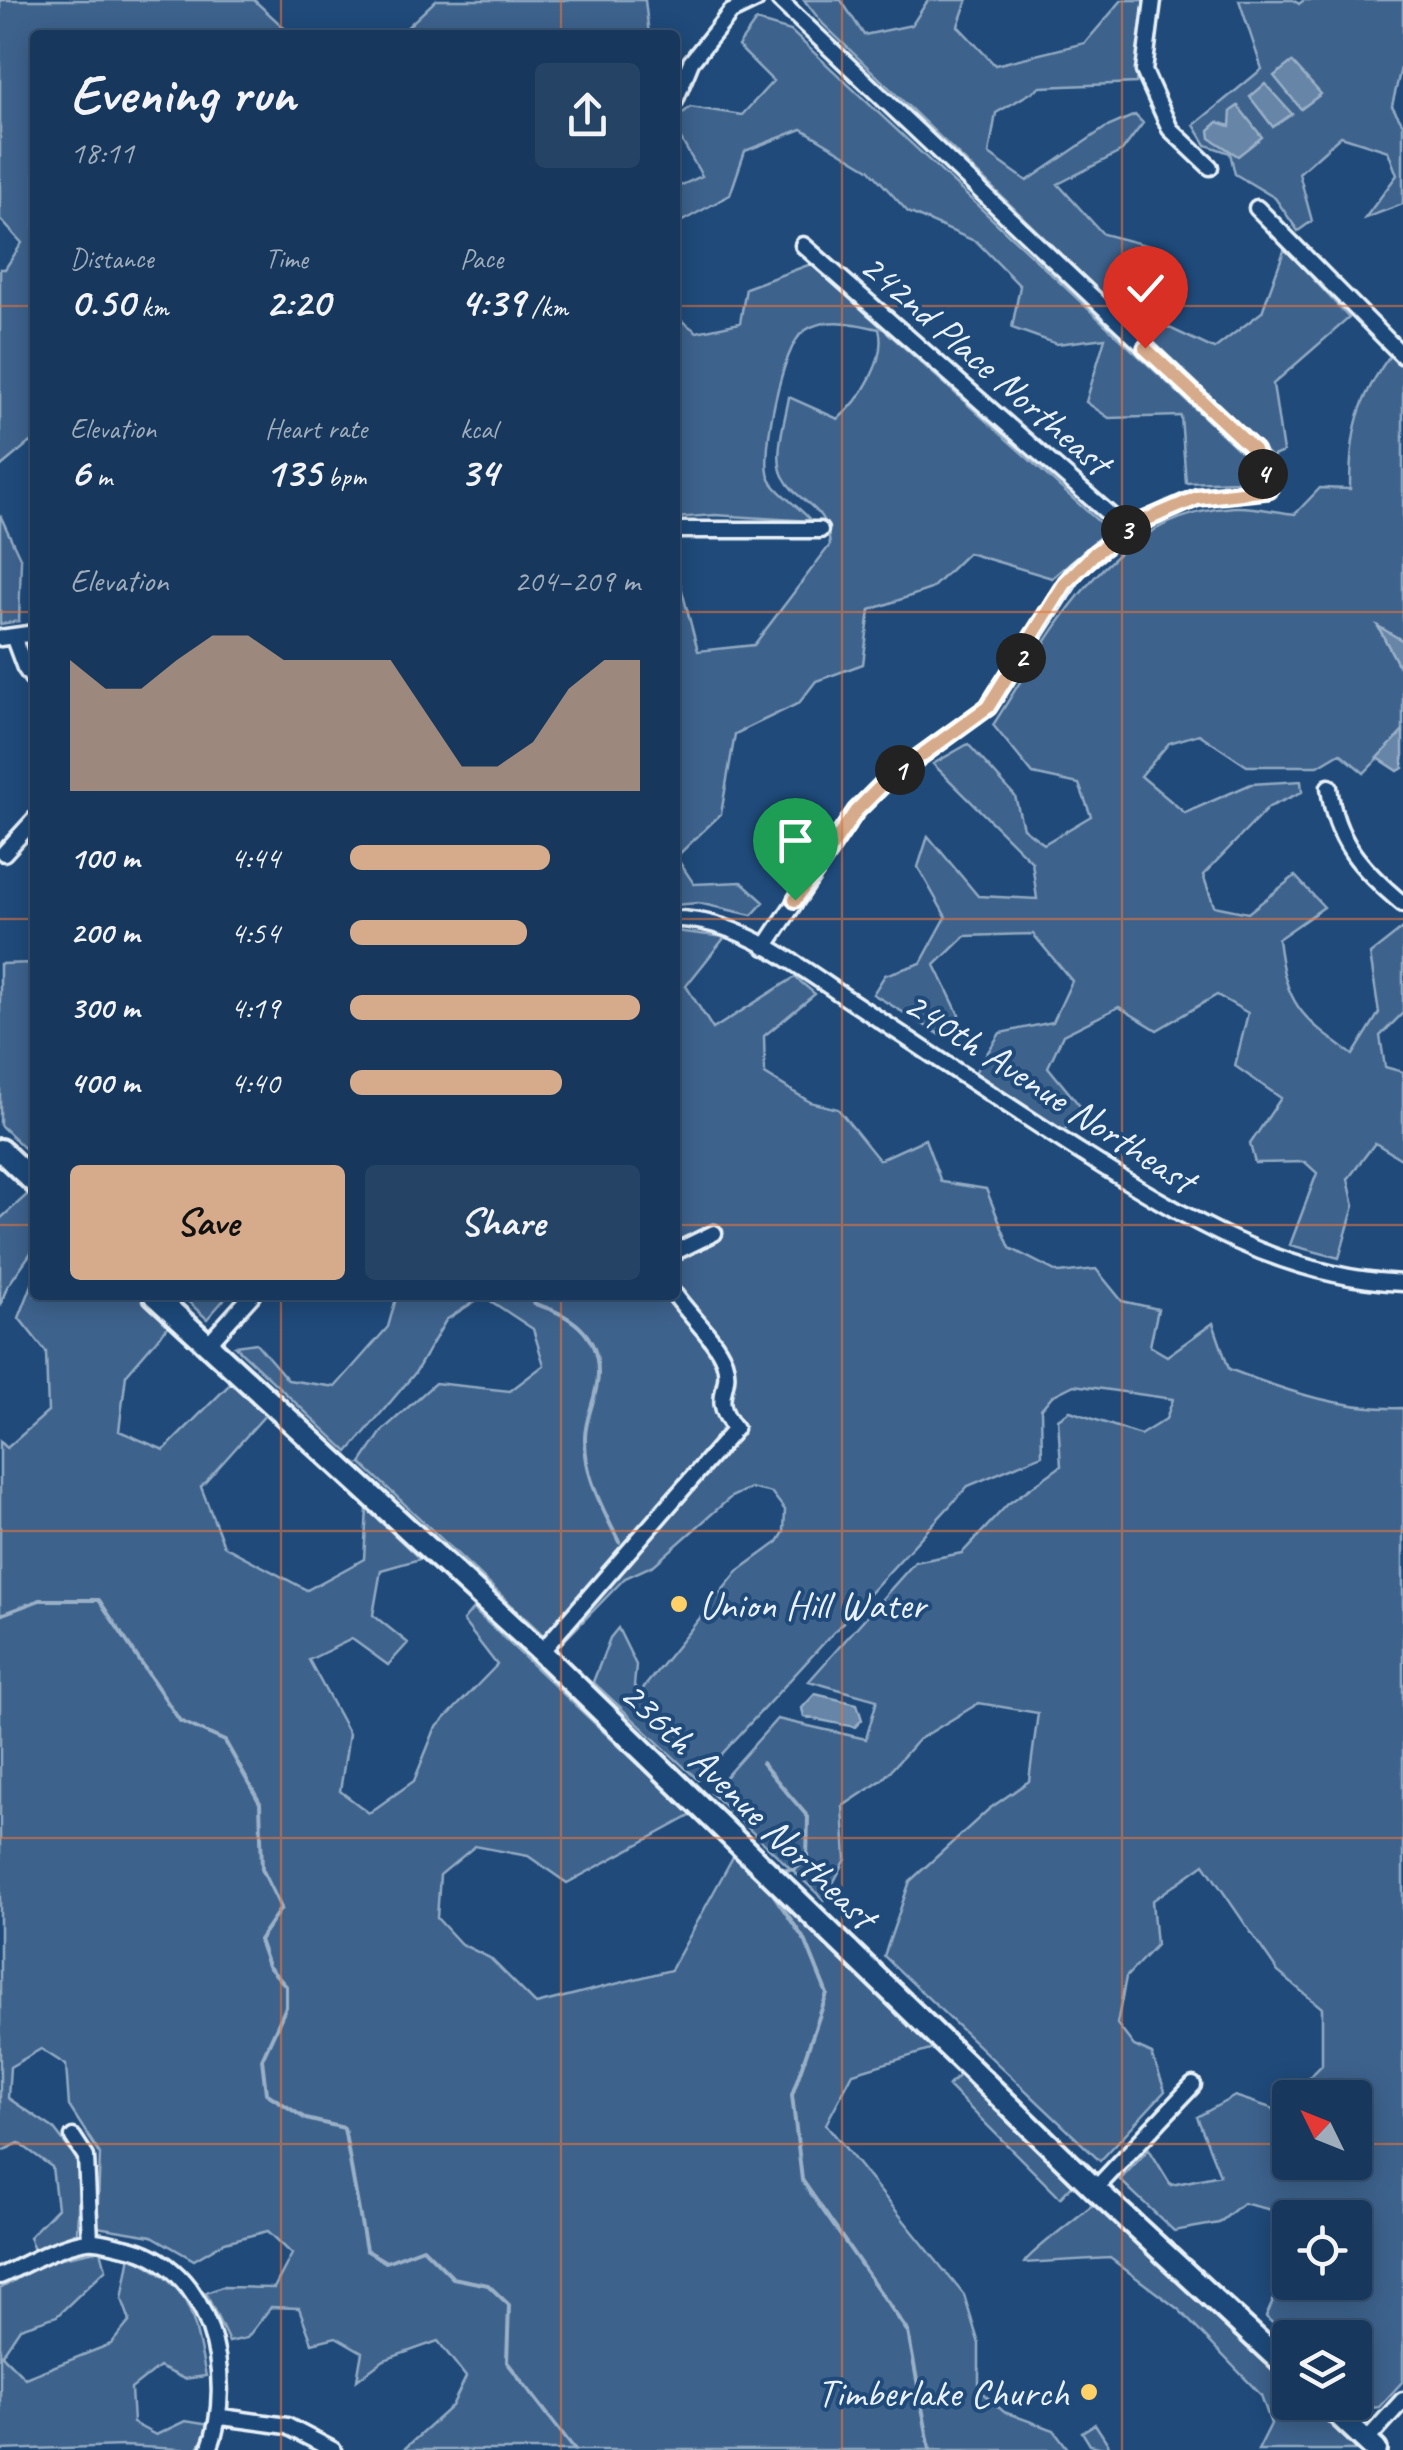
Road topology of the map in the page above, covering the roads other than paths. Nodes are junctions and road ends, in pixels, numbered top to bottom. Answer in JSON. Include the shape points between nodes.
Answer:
{"nodes":[{"id":1,"x":756,"y":0,"type":"edge"},
{"id":2,"x":780,"y":0,"type":"edge"},
{"id":3,"x":1154,"y":0,"type":"edge"},
{"id":4,"x":691,"y":62,"type":"junction"},
{"id":5,"x":680,"y":65,"type":"edge"},
{"id":6,"x":680,"y":89,"type":"edge"},
{"id":7,"x":1210,"y":167,"type":"dead end"},
{"id":8,"x":1256,"y":208,"type":"dead end"},
{"id":9,"x":803,"y":245,"type":"dead end"},
{"id":10,"x":1403,"y":356,"type":"edge"},
{"id":11,"x":680,"y":530,"type":"edge"},
{"id":12,"x":820,"y":530,"type":"dead end"},
{"id":13,"x":1126,"y":530,"type":"junction"},
{"id":14,"x":7,"y":637,"type":"edge"},
{"id":15,"x":30,"y":676,"type":"edge"},
{"id":16,"x":1329,"y":788,"type":"dead end"},
{"id":17,"x":30,"y":824,"type":"edge"},
{"id":18,"x":4,"y":854,"type":"dead end"},
{"id":19,"x":1403,"y":904,"type":"edge"},
{"id":20,"x":680,"y":920,"type":"edge"},
{"id":21,"x":766,"y":947,"type":"junction"},
{"id":22,"x":0,"y":1150,"type":"edge"},
{"id":23,"x":30,"y":1178,"type":"edge"},
{"id":24,"x":714,"y":1233,"type":"dead end"},
{"id":25,"x":680,"y":1250,"type":"edge"},
{"id":26,"x":1403,"y":1283,"type":"edge"},
{"id":27,"x":159,"y":1300,"type":"edge"},
{"id":28,"x":248,"y":1300,"type":"edge"},
{"id":29,"x":679,"y":1300,"type":"edge"},
{"id":30,"x":208,"y":1345,"type":"junction"},
{"id":31,"x":542,"y":1652,"type":"junction"},
{"id":32,"x":1193,"y":2085,"type":"dead end"},
{"id":33,"x":74,"y":2136,"type":"dead end"},
{"id":34,"x":1095,"y":2188,"type":"junction"},
{"id":35,"x":90,"y":2240,"type":"junction"},
{"id":36,"x":0,"y":2276,"type":"edge"},
{"id":37,"x":1272,"y":2353,"type":"edge"},
{"id":38,"x":1403,"y":2400,"type":"edge"},
{"id":39,"x":222,"y":2417,"type":"junction"},
{"id":40,"x":1344,"y":2420,"type":"edge"},
{"id":41,"x":1371,"y":2446,"type":"edge"},
{"id":42,"x":209,"y":2450,"type":"edge"},
{"id":43,"x":332,"y":2450,"type":"edge"}],
"edges":[{"from":1,"to":4,"type":"street","via":[[732,12]]},
{"from":2,"to":13,"type":"street","via":[[1254,450],[1268,490],[1197,498]]},
{"from":3,"to":7,"type":"street","via":[[1144,71],[1170,129]]},
{"from":4,"to":5,"type":"street"},
{"from":4,"to":6,"type":"street"},
{"from":8,"to":10,"type":"street"},
{"from":9,"to":13,"type":"street","name":"242nd Place Northeast"},
{"from":11,"to":12,"type":"street"},
{"from":13,"to":21,"type":"street","via":[[1076,570],[988,707],[856,811]]},
{"from":14,"to":15,"type":"street"},
{"from":16,"to":19,"type":"street","via":[[1332,815],[1349,850]]},
{"from":17,"to":18,"type":"street"},
{"from":20,"to":21,"type":"street","name":"240th Avenue Northeast","via":[[712,924]]},
{"from":21,"to":26,"type":"street","name":"240th Avenue Northeast","via":[[960,1077],[1224,1238],[1312,1271]]},
{"from":22,"to":23,"type":"street"},
{"from":24,"to":25,"type":"street"},
{"from":27,"to":30,"type":"street","name":"236th Avenue Northeast"},
{"from":28,"to":30,"type":"street"},
{"from":29,"to":31,"type":"street","via":[[724,1360],[720,1396],[736,1430]]},
{"from":30,"to":31,"type":"street","name":"236th Avenue Northeast"},
{"from":31,"to":34,"type":"street","name":"236th Avenue Northeast"},
{"from":32,"to":34,"type":"street"},
{"from":33,"to":35,"type":"street","via":[[86,2158]]},
{"from":34,"to":37,"type":"street","name":"236th Avenue Northeast"},
{"from":35,"to":36,"type":"street"},
{"from":35,"to":39,"type":"street","via":[[137,2250],[172,2268],[203,2306]]},
{"from":38,"to":41,"type":"street"},
{"from":39,"to":42,"type":"street"},
{"from":39,"to":43,"type":"street","via":[[288,2426]]},
{"from":40,"to":41,"type":"street"}]}
